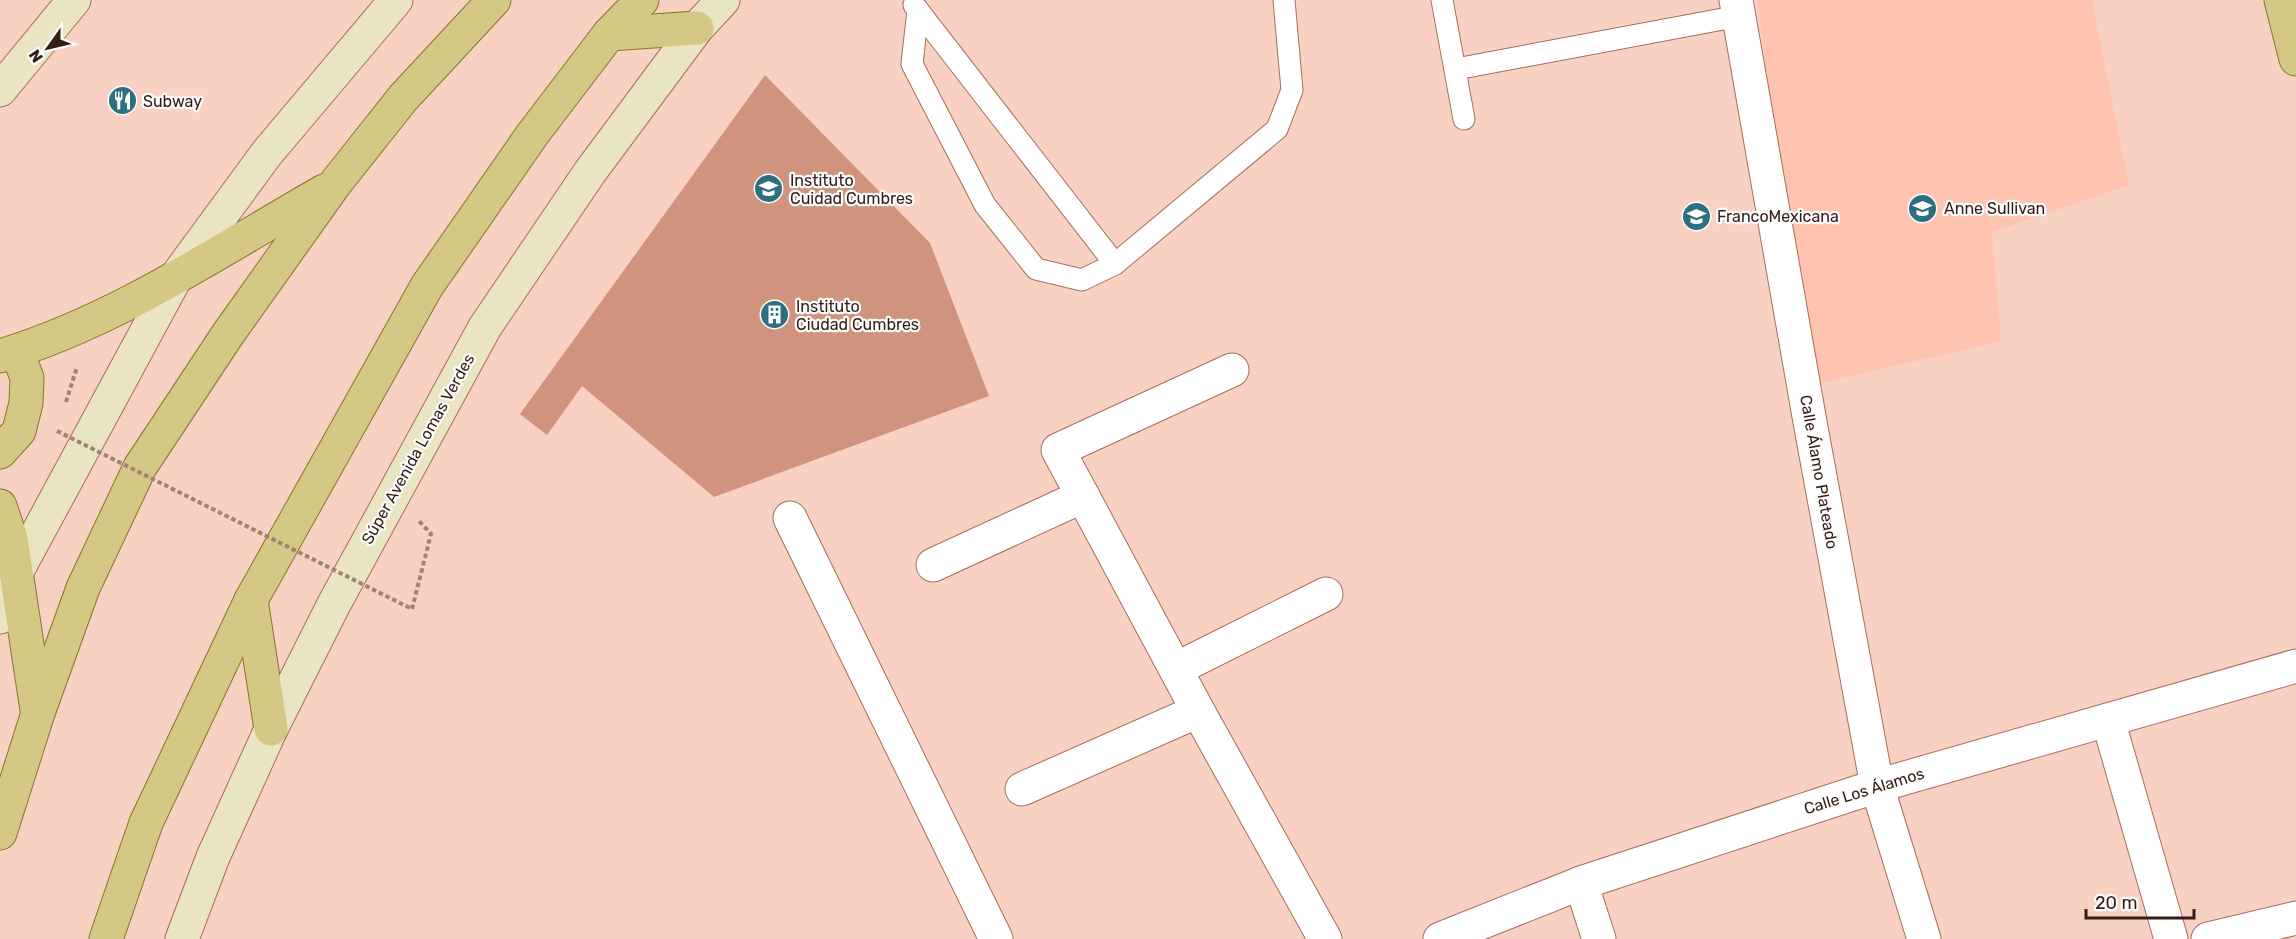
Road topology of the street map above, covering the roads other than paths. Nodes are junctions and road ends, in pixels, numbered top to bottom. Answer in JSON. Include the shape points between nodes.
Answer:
{"nodes":[{"id":1,"x":74,"y":0,"type":"edge"},
{"id":2,"x":396,"y":0,"type":"edge"},
{"id":3,"x":494,"y":0,"type":"edge"},
{"id":4,"x":642,"y":0,"type":"edge"},
{"id":5,"x":723,"y":0,"type":"edge"},
{"id":6,"x":1284,"y":0,"type":"edge"},
{"id":7,"x":1442,"y":0,"type":"edge"},
{"id":8,"x":2281,"y":0,"type":"edge"},
{"id":9,"x":914,"y":5,"type":"edge"},
{"id":10,"x":1738,"y":8,"type":"edge"},
{"id":11,"x":697,"y":28,"type":"junction"},
{"id":12,"x":609,"y":34,"type":"junction"},
{"id":13,"x":2296,"y":59,"type":"edge"},
{"id":14,"x":1456,"y":69,"type":"junction"},
{"id":15,"x":0,"y":90,"type":"edge"},
{"id":16,"x":1464,"y":119,"type":"dead end"},
{"id":17,"x":334,"y":185,"type":"junction"},
{"id":18,"x":1115,"y":264,"type":"junction"},
{"id":19,"x":176,"y":277,"type":"junction"},
{"id":20,"x":8,"y":354,"type":"edge"},
{"id":21,"x":1232,"y":370,"type":"dead end"},
{"id":22,"x":0,"y":452,"type":"edge"},
{"id":23,"x":1083,"y":496,"type":"junction"},
{"id":24,"x":0,"y":506,"type":"edge"},
{"id":25,"x":790,"y":518,"type":"dead end"},
{"id":26,"x":933,"y":565,"type":"dead end"},
{"id":27,"x":16,"y":573,"type":"junction"},
{"id":28,"x":1326,"y":594,"type":"dead end"},
{"id":29,"x":251,"y":600,"type":"junction"},
{"id":30,"x":0,"y":617,"type":"edge"},
{"id":31,"x":2296,"y":666,"type":"edge"},
{"id":32,"x":1176,"y":669,"type":"junction"},
{"id":33,"x":1198,"y":711,"type":"junction"},
{"id":34,"x":38,"y":712,"type":"junction"},
{"id":35,"x":2108,"y":720,"type":"junction"},
{"id":36,"x":271,"y":729,"type":"junction"},
{"id":37,"x":1877,"y":786,"type":"junction"},
{"id":38,"x":1022,"y":789,"type":"dead end"},
{"id":39,"x":0,"y":833,"type":"edge"},
{"id":40,"x":1581,"y":883,"type":"junction"},
{"id":41,"x":2296,"y":918,"type":"edge"},
{"id":42,"x":106,"y":939,"type":"edge"},
{"id":43,"x":182,"y":939,"type":"edge"},
{"id":44,"x":996,"y":939,"type":"edge"},
{"id":45,"x":1325,"y":939,"type":"edge"},
{"id":46,"x":1440,"y":939,"type":"edge"},
{"id":47,"x":1599,"y":939,"type":"edge"},
{"id":48,"x":1924,"y":939,"type":"edge"},
{"id":49,"x":2171,"y":939,"type":"edge"},
{"id":50,"x":2208,"y":939,"type":"edge"}],
"edges":[{"from":1,"to":15,"type":"main road"},
{"from":2,"to":19,"type":"main road","via":[[267,153]]},
{"from":3,"to":17,"type":"main road","via":[[403,98]]},
{"from":4,"to":12,"type":"main road"},
{"from":5,"to":11,"type":"main road","name":"Súper Avenida Lomas Verdes"},
{"from":6,"to":18,"type":"lane","via":[[1292,90],[1277,129]]},
{"from":7,"to":14,"type":"lane"},
{"from":8,"to":13,"type":"main road"},
{"from":9,"to":18,"type":"lane"},
{"from":9,"to":18,"type":"lane","via":[[912,64],[985,205],[1036,269],[1082,280]]},
{"from":10,"to":14,"type":"lane"},
{"from":10,"to":37,"type":"street","name":"Calle Álamo Plateado"},
{"from":11,"to":12,"type":"main road"},
{"from":11,"to":36,"type":"main road","name":"Súper Avenida Lomas Verdes","via":[[590,172],[485,327],[334,604]]},
{"from":12,"to":29,"type":"main road","via":[[532,135],[427,286]]},
{"from":14,"to":16,"type":"lane"},
{"from":17,"to":19,"type":"main road"},
{"from":17,"to":34,"type":"main road","via":[[140,467],[83,588]]},
{"from":19,"to":20,"type":"main road","via":[[90,323]]},
{"from":19,"to":27,"type":"main road"},
{"from":20,"to":22,"type":"main road","via":[[27,378],[26,403],[19,432]]},
{"from":21,"to":23,"type":"street","via":[[1058,450]]},
{"from":23,"to":26,"type":"street"},
{"from":23,"to":32,"type":"street"},
{"from":24,"to":27,"type":"main road","via":[[11,539]]},
{"from":25,"to":44,"type":"street"},
{"from":27,"to":30,"type":"main road"},
{"from":27,"to":34,"type":"main road"},
{"from":28,"to":32,"type":"street"},
{"from":29,"to":36,"type":"main road"},
{"from":29,"to":42,"type":"main road","via":[[146,823]]},
{"from":31,"to":35,"type":"street","name":"Calle Los Álamos"},
{"from":32,"to":33,"type":"street"},
{"from":33,"to":38,"type":"street"},
{"from":33,"to":45,"type":"street"},
{"from":34,"to":39,"type":"main road"},
{"from":35,"to":37,"type":"street","name":"Calle Los Álamos"},
{"from":35,"to":49,"type":"street"},
{"from":36,"to":43,"type":"main road","name":"Súper Avenida Lomas Verdes","via":[[213,857]]},
{"from":37,"to":40,"type":"street","name":"Calle Los Álamos"},
{"from":37,"to":48,"type":"street","name":"Calle Álamo Plateado"},
{"from":40,"to":46,"type":"street","name":"Calle Los Álamos"},
{"from":40,"to":47,"type":"street"},
{"from":41,"to":50,"type":"street"}]}
